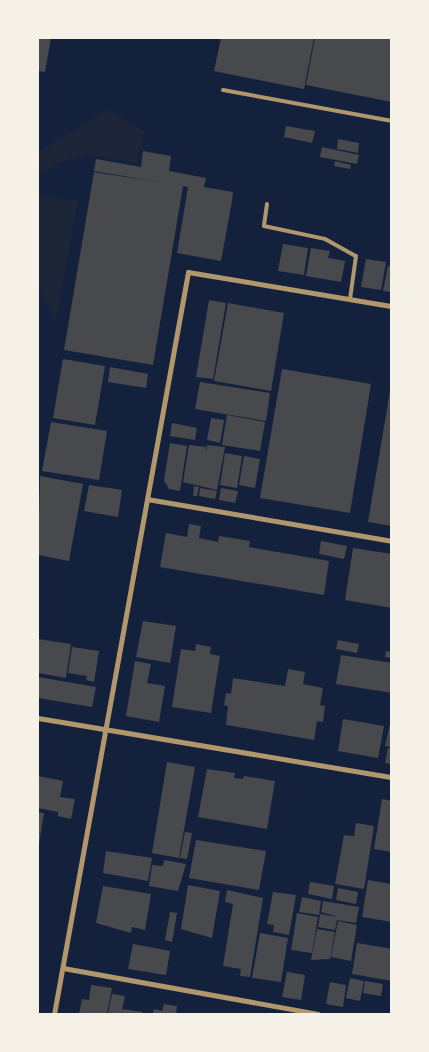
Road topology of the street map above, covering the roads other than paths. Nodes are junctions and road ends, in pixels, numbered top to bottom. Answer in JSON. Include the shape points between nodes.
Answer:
{"nodes":[{"id":1,"x":223,"y":90,"type":"dead end"},
{"id":2,"x":392,"y":121,"type":"edge"},
{"id":3,"x":267,"y":204,"type":"dead end"},
{"id":4,"x":350,"y":299,"type":"junction"},
{"id":5,"x":392,"y":306,"type":"edge"},
{"id":6,"x":147,"y":499,"type":"junction"},
{"id":7,"x":392,"y":541,"type":"edge"},
{"id":8,"x":38,"y":718,"type":"edge"},
{"id":9,"x":106,"y":729,"type":"junction"},
{"id":10,"x":392,"y":777,"type":"edge"},
{"id":11,"x":63,"y":968,"type":"junction"},
{"id":12,"x":54,"y":1014,"type":"edge"},
{"id":13,"x":318,"y":1014,"type":"edge"}],
"edges":[{"from":1,"to":2,"type":"lane"},
{"from":3,"to":4,"type":"lane","via":[[264,226],[325,239],[356,256]]},
{"from":4,"to":5,"type":"street"},
{"from":4,"to":6,"type":"street","via":[[188,272]]},
{"from":6,"to":7,"type":"street"},
{"from":6,"to":9,"type":"street"},
{"from":8,"to":9,"type":"street"},
{"from":9,"to":10,"type":"street"},
{"from":9,"to":11,"type":"street"},
{"from":11,"to":12,"type":"street"},
{"from":11,"to":13,"type":"street"}]}
